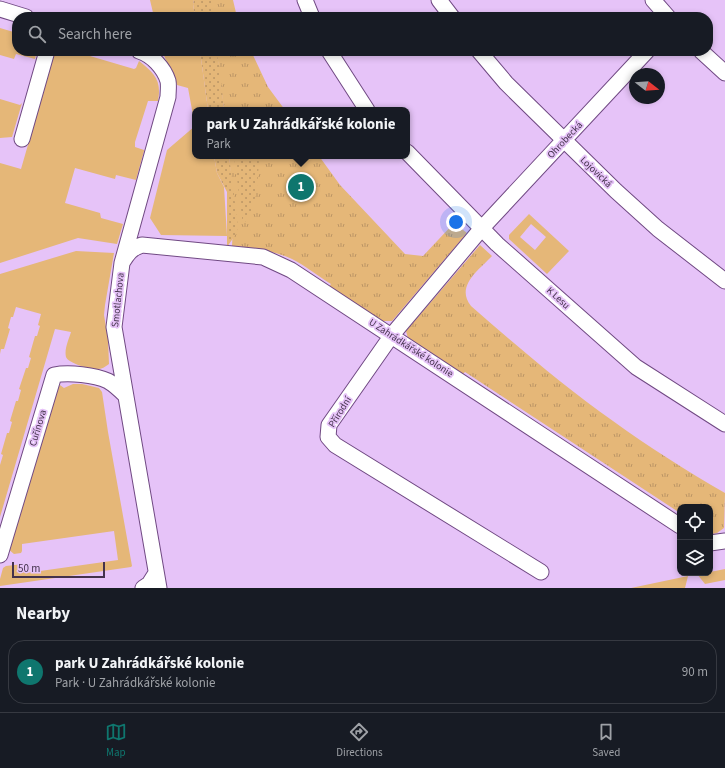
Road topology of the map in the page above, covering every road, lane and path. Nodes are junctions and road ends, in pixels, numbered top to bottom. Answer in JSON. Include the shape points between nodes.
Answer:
{"nodes":[{"id":1,"x":304,"y":0,"type":"edge"},
{"id":2,"x":439,"y":0,"type":"edge"},
{"id":3,"x":653,"y":0,"type":"edge"},
{"id":4,"x":0,"y":9,"type":"edge"},
{"id":5,"x":310,"y":12,"type":"edge"},
{"id":6,"x":448,"y":12,"type":"edge"},
{"id":7,"x":664,"y":12,"type":"edge"},
{"id":8,"x":12,"y":13,"type":"edge"},
{"id":9,"x":46,"y":56,"type":"edge"},
{"id":10,"x":149,"y":56,"type":"edge"},
{"id":11,"x":332,"y":56,"type":"edge"},
{"id":12,"x":483,"y":56,"type":"edge"},
{"id":13,"x":642,"y":56,"type":"edge"},
{"id":14,"x":706,"y":56,"type":"edge"},
{"id":15,"x":725,"y":73,"type":"edge"},
{"id":16,"x":365,"y":107,"type":"edge"},
{"id":17,"x":22,"y":139,"type":"dead end"},
{"id":18,"x":564,"y":140,"type":"junction"},
{"id":19,"x":410,"y":155,"type":"edge"},
{"id":20,"x":482,"y":228,"type":"junction"},
{"id":21,"x":122,"y":263,"type":"junction"},
{"id":22,"x":725,"y":281,"type":"edge"},
{"id":23,"x":392,"y":335,"type":"junction"},
{"id":24,"x":120,"y":367,"type":"junction"},
{"id":25,"x":100,"y":379,"type":"junction"},
{"id":26,"x":125,"y":395,"type":"junction"},
{"id":27,"x":725,"y":424,"type":"edge"},
{"id":28,"x":677,"y":524,"type":"edge"},
{"id":29,"x":725,"y":541,"type":"edge"},
{"id":30,"x":713,"y":543,"type":"edge"},
{"id":31,"x":0,"y":555,"type":"edge"},
{"id":32,"x":541,"y":572,"type":"dead end"},
{"id":33,"x":156,"y":573,"type":"junction"},
{"id":34,"x":143,"y":588,"type":"edge"},
{"id":35,"x":159,"y":588,"type":"edge"}],
"edges":[{"from":1,"to":5,"type":"street"},
{"from":2,"to":6,"type":"street"},
{"from":3,"to":7,"type":"street"},
{"from":4,"to":8,"type":"street"},
{"from":9,"to":17,"type":"street"},
{"from":10,"to":21,"type":"street","name":"Smotlachova","via":[[163,70],[168,82],[168,97]]},
{"from":11,"to":16,"type":"street"},
{"from":12,"to":18,"type":"street","name":"Lojovická","via":[[506,83]]},
{"from":13,"to":18,"type":"street","name":"Ohrobecká"},
{"from":14,"to":15,"type":"street"},
{"from":18,"to":20,"type":"street","name":"Ohrobecká"},
{"from":18,"to":22,"type":"street","name":"Lojovická","via":[[658,229]]},
{"from":19,"to":20,"type":"street","name":"K Lesu"},
{"from":20,"to":23,"type":"street","name":"Přírodní"},
{"from":20,"to":27,"type":"street","name":"K Lesu","via":[[636,366]]},
{"from":21,"to":23,"type":"street","name":"U Zahrádkářské kolonie","via":[[134,247],[142,245],[263,257],[291,270]]},
{"from":21,"to":24,"type":"street","name":"Smotlachova","via":[[114,326]]},
{"from":23,"to":28,"type":"street","name":"U Zahrádkářské kolonie"},
{"from":23,"to":32,"type":"street","name":"Přírodní","via":[[329,425],[328,437],[334,445]]},
{"from":24,"to":25,"type":"street","via":[[114,374]]},
{"from":24,"to":26,"type":"street","name":"Smotlachova"},
{"from":25,"to":26,"type":"street","name":"Cuřínova","via":[[118,388]]},
{"from":25,"to":31,"type":"street","name":"Cuřínova","via":[[86,375],[54,375]]},
{"from":26,"to":33,"type":"street","name":"Smotlachova"},
{"from":29,"to":30,"type":"street"},
{"from":33,"to":34,"type":"street"},
{"from":33,"to":35,"type":"street","name":"Smotlachova"}]}
